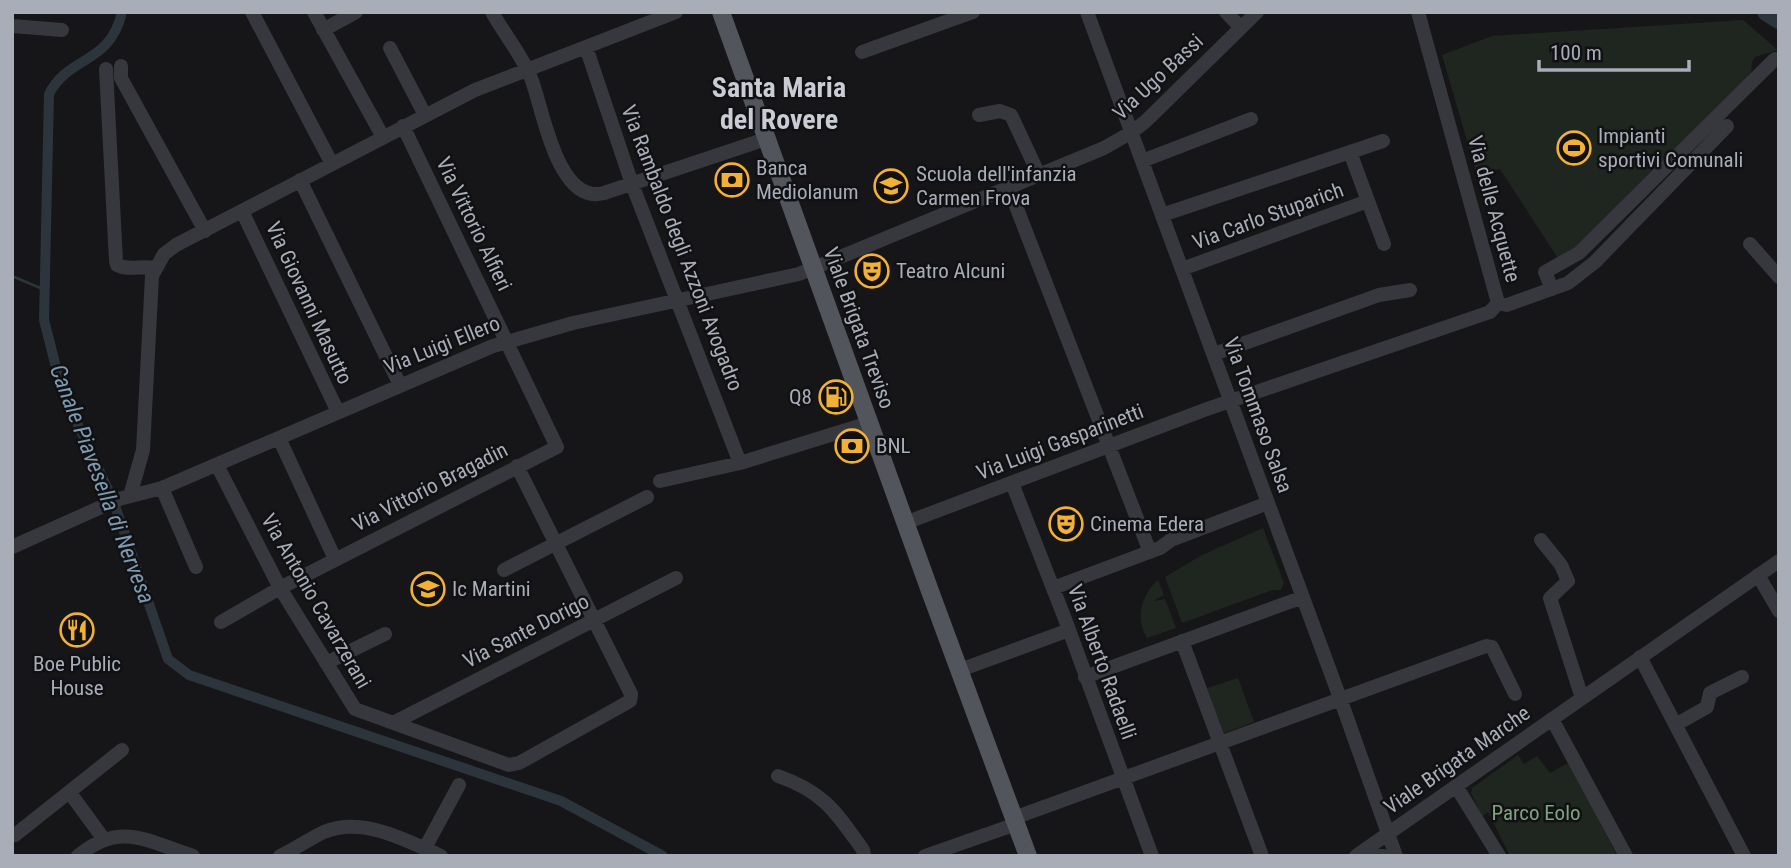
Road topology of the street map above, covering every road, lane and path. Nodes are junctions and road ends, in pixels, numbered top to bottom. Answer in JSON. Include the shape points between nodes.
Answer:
{"nodes":[{"id":1,"x":252,"y":12,"type":"edge"},
{"id":2,"x":314,"y":12,"type":"edge"},
{"id":3,"x":356,"y":12,"type":"edge"},
{"id":4,"x":492,"y":12,"type":"edge"},
{"id":5,"x":676,"y":12,"type":"edge"},
{"id":6,"x":721,"y":12,"type":"edge"},
{"id":7,"x":973,"y":12,"type":"edge"},
{"id":8,"x":1087,"y":12,"type":"edge"},
{"id":9,"x":1226,"y":12,"type":"edge"},
{"id":10,"x":1257,"y":12,"type":"edge"},
{"id":11,"x":1418,"y":12,"type":"edge"},
{"id":12,"x":12,"y":26,"type":"edge"},
{"id":13,"x":1241,"y":28,"type":"junction"},
{"id":14,"x":62,"y":30,"type":"dead end"},
{"id":15,"x":323,"y":30,"type":"junction"},
{"id":16,"x":586,"y":47,"type":"junction"},
{"id":17,"x":390,"y":48,"type":"dead end"},
{"id":18,"x":862,"y":52,"type":"dead end"},
{"id":19,"x":1775,"y":59,"type":"dead end"},
{"id":20,"x":527,"y":70,"type":"junction"},
{"id":21,"x":425,"y":115,"type":"junction"},
{"id":22,"x":979,"y":115,"type":"dead end"},
{"id":23,"x":1251,"y":119,"type":"dead end"},
{"id":24,"x":1727,"y":126,"type":"dead end"},
{"id":25,"x":403,"y":127,"type":"junction"},
{"id":26,"x":1132,"y":132,"type":"junction"},
{"id":27,"x":383,"y":137,"type":"junction"},
{"id":28,"x":766,"y":139,"type":"junction"},
{"id":29,"x":1383,"y":141,"type":"dead end"},
{"id":30,"x":1350,"y":152,"type":"junction"},
{"id":31,"x":1142,"y":161,"type":"junction"},
{"id":32,"x":332,"y":164,"type":"junction"},
{"id":33,"x":1039,"y":175,"type":"junction"},
{"id":34,"x":300,"y":180,"type":"junction"},
{"id":35,"x":632,"y":184,"type":"junction"},
{"id":36,"x":1009,"y":188,"type":"junction"},
{"id":37,"x":1368,"y":201,"type":"junction"},
{"id":38,"x":242,"y":211,"type":"junction"},
{"id":39,"x":1162,"y":215,"type":"junction"},
{"id":40,"x":205,"y":230,"type":"junction"},
{"id":41,"x":1384,"y":244,"type":"dead end"},
{"id":42,"x":1750,"y":244,"type":"dead end"},
{"id":43,"x":155,"y":268,"type":"junction"},
{"id":44,"x":813,"y":270,"type":"junction"},
{"id":45,"x":1182,"y":270,"type":"junction"},
{"id":46,"x":1779,"y":277,"type":"edge"},
{"id":47,"x":1552,"y":289,"type":"junction"},
{"id":48,"x":1409,"y":290,"type":"dead end"},
{"id":49,"x":677,"y":300,"type":"junction"},
{"id":50,"x":1498,"y":303,"type":"junction"},
{"id":51,"x":507,"y":341,"type":"junction"},
{"id":52,"x":1214,"y":355,"type":"junction"},
{"id":53,"x":400,"y":385,"type":"junction"},
{"id":54,"x":1230,"y":401,"type":"junction"},
{"id":55,"x":338,"y":412,"type":"junction"},
{"id":56,"x":869,"y":423,"type":"junction"},
{"id":57,"x":279,"y":438,"type":"junction"},
{"id":58,"x":1111,"y":445,"type":"junction"},
{"id":59,"x":740,"y":463,"type":"junction"},
{"id":60,"x":216,"y":465,"type":"junction"},
{"id":61,"x":517,"y":466,"type":"junction"},
{"id":62,"x":660,"y":481,"type":"dead end"},
{"id":63,"x":1012,"y":483,"type":"junction"},
{"id":64,"x":162,"y":488,"type":"junction"},
{"id":65,"x":125,"y":497,"type":"junction"},
{"id":66,"x":647,"y":497,"type":"dead end"},
{"id":67,"x":1268,"y":503,"type":"junction"},
{"id":68,"x":905,"y":523,"type":"junction"},
{"id":69,"x":1541,"y":540,"type":"dead end"},
{"id":70,"x":555,"y":544,"type":"junction"},
{"id":71,"x":12,"y":547,"type":"edge"},
{"id":72,"x":1150,"y":552,"type":"junction"},
{"id":73,"x":335,"y":559,"type":"junction"},
{"id":74,"x":1779,"y":561,"type":"edge"},
{"id":75,"x":196,"y":567,"type":"dead end"},
{"id":76,"x":504,"y":570,"type":"dead end"},
{"id":77,"x":1758,"y":575,"type":"junction"},
{"id":78,"x":676,"y":578,"type":"dead end"},
{"id":79,"x":280,"y":588,"type":"junction"},
{"id":80,"x":1053,"y":589,"type":"junction"},
{"id":81,"x":1303,"y":597,"type":"junction"},
{"id":82,"x":1779,"y":611,"type":"edge"},
{"id":83,"x":593,"y":620,"type":"junction"},
{"id":84,"x":220,"y":622,"type":"dead end"},
{"id":85,"x":1069,"y":630,"type":"junction"},
{"id":86,"x":385,"y":634,"type":"dead end"},
{"id":87,"x":1182,"y":641,"type":"junction"},
{"id":88,"x":1640,"y":657,"type":"junction"},
{"id":89,"x":327,"y":663,"type":"junction"},
{"id":90,"x":960,"y":670,"type":"junction"},
{"id":91,"x":1086,"y":677,"type":"junction"},
{"id":92,"x":1742,"y":677,"type":"dead end"},
{"id":93,"x":1515,"y":694,"type":"dead end"},
{"id":94,"x":1340,"y":698,"type":"junction"},
{"id":95,"x":1582,"y":698,"type":"junction"},
{"id":96,"x":1552,"y":719,"type":"junction"},
{"id":97,"x":395,"y":722,"type":"junction"},
{"id":98,"x":1676,"y":724,"type":"junction"},
{"id":99,"x":1220,"y":742,"type":"junction"},
{"id":100,"x":122,"y":750,"type":"dead end"},
{"id":101,"x":778,"y":776,"type":"dead end"},
{"id":102,"x":1122,"y":777,"type":"junction"},
{"id":103,"x":459,"y":785,"type":"dead end"},
{"id":104,"x":1456,"y":786,"type":"junction"},
{"id":105,"x":70,"y":793,"type":"junction"},
{"id":106,"x":1015,"y":821,"type":"junction"},
{"id":107,"x":1387,"y":834,"type":"junction"},
{"id":108,"x":15,"y":835,"type":"dead end"},
{"id":109,"x":103,"y":838,"type":"junction"},
{"id":110,"x":425,"y":848,"type":"junction"},
{"id":111,"x":1357,"y":855,"type":"edge"},
{"id":112,"x":78,"y":856,"type":"edge"},
{"id":113,"x":193,"y":856,"type":"edge"},
{"id":114,"x":280,"y":856,"type":"edge"},
{"id":115,"x":441,"y":856,"type":"edge"},
{"id":116,"x":864,"y":856,"type":"edge"},
{"id":117,"x":925,"y":856,"type":"edge"},
{"id":118,"x":1028,"y":856,"type":"edge"},
{"id":119,"x":1152,"y":856,"type":"edge"},
{"id":120,"x":1262,"y":856,"type":"edge"},
{"id":121,"x":1383,"y":856,"type":"edge"},
{"id":122,"x":1396,"y":856,"type":"edge"},
{"id":123,"x":1499,"y":856,"type":"edge"},
{"id":124,"x":1626,"y":856,"type":"edge"},
{"id":125,"x":1744,"y":856,"type":"edge"}],
"edges":[{"from":1,"to":32,"type":"street"},
{"from":2,"to":15,"type":"street"},
{"from":3,"to":15,"type":"street"},
{"from":4,"to":20,"type":"street"},
{"from":5,"to":16,"type":"street"},
{"from":6,"to":28,"type":"main road","name":"Viale Brigata Treviso"},
{"from":7,"to":18,"type":"street"},
{"from":8,"to":26,"type":"street","name":"Via Tommaso Salsa"},
{"from":9,"to":13,"type":"street"},
{"from":10,"to":13,"type":"street","name":"Via Ugo Bassi"},
{"from":11,"to":50,"type":"street","name":"Via delle Acquette"},
{"from":12,"to":14,"type":"street"},
{"from":13,"to":26,"type":"street","name":"Via Ugo Bassi"},
{"from":15,"to":27,"type":"street"},
{"from":16,"to":20,"type":"street"},
{"from":16,"to":35,"type":"street","name":"Via Rambaldo degli Azzoni Avogadro"},
{"from":17,"to":21,"type":"street"},
{"from":19,"to":47,"type":"street","via":[[1579,253],[1545,272]]},
{"from":20,"to":21,"type":"street"},
{"from":20,"to":35,"type":"street","via":[[554,153],[570,181],[596,195]]},
{"from":21,"to":25,"type":"street"},
{"from":22,"to":33,"type":"street","via":[[1000,111],[1011,115]]},
{"from":23,"to":31,"type":"street"},
{"from":24,"to":47,"type":"street","via":[[1595,262]]},
{"from":25,"to":27,"type":"street"},
{"from":25,"to":51,"type":"street","name":"Via Vittorio Alfieri"},
{"from":26,"to":31,"type":"street","name":"Via Tommaso Salsa"},
{"from":26,"to":33,"type":"street","name":"Via Ugo Bassi"},
{"from":27,"to":32,"type":"street"},
{"from":28,"to":35,"type":"street"},
{"from":28,"to":44,"type":"main road","name":"Viale Brigata Treviso"},
{"from":29,"to":30,"type":"street"},
{"from":30,"to":37,"type":"street","name":"Via Carlo Stuparich"},
{"from":30,"to":39,"type":"street"},
{"from":31,"to":39,"type":"street","name":"Via Tommaso Salsa"},
{"from":32,"to":34,"type":"street"},
{"from":33,"to":36,"type":"street","name":"Via Ugo Bassi"},
{"from":34,"to":38,"type":"street"},
{"from":34,"to":53,"type":"street"},
{"from":35,"to":49,"type":"street","name":"Via Rambaldo degli Azzoni Avogadro"},
{"from":36,"to":44,"type":"street","name":"Via Ugo Bassi"},
{"from":36,"to":58,"type":"street"},
{"from":37,"to":41,"type":"street","name":"Via Carlo Stuparich"},
{"from":37,"to":45,"type":"street","name":"Via Carlo Stuparich"},
{"from":38,"to":40,"type":"street"},
{"from":38,"to":55,"type":"street","name":"Via Giovanni Masutto"},
{"from":39,"to":45,"type":"street","name":"Via Tommaso Salsa"},
{"from":40,"to":43,"type":"street","via":[[170,248]]},
{"from":40,"to":43,"type":"street","via":[[113,67],[116,261],[125,268]]},
{"from":42,"to":46,"type":"street"},
{"from":43,"to":65,"type":"street","via":[[143,450]]},
{"from":44,"to":49,"type":"street","name":"Via Luigi Ellero"},
{"from":44,"to":56,"type":"main road","name":"Viale Brigata Treviso"},
{"from":45,"to":52,"type":"street","name":"Via Tommaso Salsa"},
{"from":47,"to":50,"type":"street","via":[[1507,305]]},
{"from":48,"to":52,"type":"street","via":[[1379,295]]},
{"from":49,"to":51,"type":"street","name":"Via Luigi Ellero"},
{"from":49,"to":59,"type":"street","name":"Via Rambaldo degli Azzoni Avogadro"},
{"from":50,"to":54,"type":"street","name":"Via delle Acquette","via":[[1490,312]]},
{"from":51,"to":53,"type":"street","name":"Via Luigi Ellero"},
{"from":51,"to":61,"type":"street","name":"Via Vittorio Bragadin","via":[[557,447]]},
{"from":52,"to":54,"type":"street","name":"Via Tommaso Salsa"},
{"from":53,"to":55,"type":"street","name":"Via Luigi Ellero"},
{"from":54,"to":58,"type":"street","name":"Via Luigi Gasparinetti"},
{"from":54,"to":67,"type":"street","name":"Via Tommaso Salsa"},
{"from":55,"to":57,"type":"street","name":"Via Luigi Ellero"},
{"from":56,"to":59,"type":"street"},
{"from":56,"to":68,"type":"main road","name":"Viale Brigata Treviso"},
{"from":57,"to":60,"type":"street","name":"Via Luigi Ellero"},
{"from":57,"to":73,"type":"street"},
{"from":58,"to":63,"type":"street","name":"Via Luigi Gasparinetti"},
{"from":58,"to":72,"type":"street"},
{"from":59,"to":62,"type":"street"},
{"from":60,"to":64,"type":"street","name":"Via Luigi Ellero"},
{"from":60,"to":79,"type":"street","name":"Via Antonio Cavarzerani"},
{"from":61,"to":70,"type":"street"},
{"from":61,"to":73,"type":"street","name":"Via Vittorio Bragadin"},
{"from":63,"to":68,"type":"street","name":"Via Luigi Gasparinetti"},
{"from":63,"to":80,"type":"street","name":"Via Alberto Radaelli"},
{"from":64,"to":65,"type":"street","name":"Via Luigi Ellero"},
{"from":64,"to":75,"type":"street"},
{"from":65,"to":71,"type":"street","name":"Via Luigi Ellero"},
{"from":66,"to":70,"type":"street"},
{"from":67,"to":72,"type":"street"},
{"from":67,"to":81,"type":"street","name":"Via Tommaso Salsa"},
{"from":68,"to":90,"type":"main road","name":"Viale Brigata Treviso"},
{"from":69,"to":95,"type":"street","via":[[1568,581],[1550,598]]},
{"from":70,"to":76,"type":"street"},
{"from":70,"to":83,"type":"street"},
{"from":72,"to":80,"type":"street"},
{"from":73,"to":79,"type":"street","name":"Via Vittorio Bragadin"},
{"from":74,"to":77,"type":"street","name":"Viale Brigata Marche"},
{"from":77,"to":82,"type":"street"},
{"from":77,"to":88,"type":"street","name":"Viale Brigata Marche"},
{"from":78,"to":83,"type":"street","name":"Via Sante Dorigo"},
{"from":79,"to":84,"type":"street","name":"Via Vittorio Bragadin"},
{"from":79,"to":89,"type":"street","name":"Via Antonio Cavarzerani"},
{"from":80,"to":85,"type":"street","name":"Via Alberto Radaelli"},
{"from":81,"to":87,"type":"street"},
{"from":81,"to":94,"type":"street","name":"Via Tommaso Salsa"},
{"from":83,"to":97,"type":"street","name":"Via Sante Dorigo"},
{"from":83,"to":97,"type":"street","name":"Via Antonio Cavarzerani","via":[[631,694],[630,701],[519,763],[509,765]]},
{"from":85,"to":90,"type":"street"},
{"from":85,"to":91,"type":"street","name":"Via Alberto Radaelli"},
{"from":86,"to":89,"type":"street"},
{"from":87,"to":91,"type":"street"},
{"from":87,"to":99,"type":"street"},
{"from":88,"to":95,"type":"street","name":"Viale Brigata Marche"},
{"from":88,"to":98,"type":"street"},
{"from":89,"to":97,"type":"street","name":"Via Antonio Cavarzerani","via":[[355,709]]},
{"from":90,"to":106,"type":"main road","name":"Viale Brigata Treviso"},
{"from":91,"to":102,"type":"street","name":"Via Alberto Radaelli"},
{"from":92,"to":98,"type":"street","via":[[1710,693],[1707,707]]},
{"from":93,"to":94,"type":"street","via":[[1489,645]]},
{"from":94,"to":99,"type":"street"},
{"from":94,"to":107,"type":"street","name":"Via Tommaso Salsa"},
{"from":95,"to":96,"type":"street","name":"Viale Brigata Marche"},
{"from":96,"to":104,"type":"street","name":"Viale Brigata Marche"},
{"from":96,"to":124,"type":"street"},
{"from":98,"to":125,"type":"street"},
{"from":99,"to":102,"type":"street"},
{"from":99,"to":120,"type":"street"},
{"from":100,"to":105,"type":"street"},
{"from":101,"to":116,"type":"street","via":[[797,782],[827,802]]},
{"from":102,"to":106,"type":"street"},
{"from":102,"to":119,"type":"street","name":"Via Alberto Radaelli"},
{"from":103,"to":110,"type":"street"},
{"from":104,"to":107,"type":"street","name":"Viale Brigata Marche"},
{"from":104,"to":123,"type":"street"},
{"from":105,"to":108,"type":"street"},
{"from":105,"to":109,"type":"street"},
{"from":106,"to":117,"type":"street"},
{"from":106,"to":118,"type":"main road","name":"Viale Brigata Treviso"},
{"from":107,"to":111,"type":"street","name":"Viale Brigata Marche"},
{"from":107,"to":122,"type":"street","name":"Via Tommaso Salsa"},
{"from":109,"to":112,"type":"street"},
{"from":109,"to":113,"type":"street","via":[[124,835]]},
{"from":110,"to":114,"type":"street","via":[[371,829],[338,828]]},
{"from":110,"to":115,"type":"street"},
{"from":111,"to":121,"type":"street"}]}
